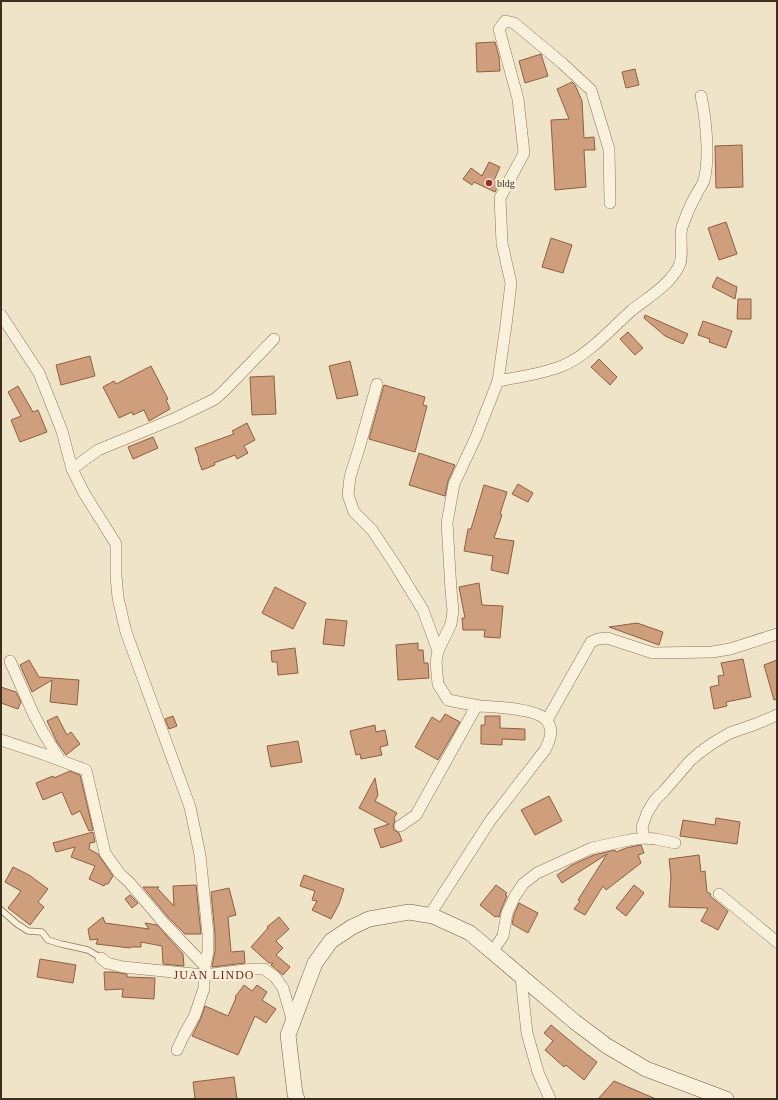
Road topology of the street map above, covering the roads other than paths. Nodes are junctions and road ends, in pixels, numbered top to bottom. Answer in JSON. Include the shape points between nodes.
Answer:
{"nodes":[{"id":1,"x":701,"y":96,"type":"dead end"},
{"id":2,"x":610,"y":203,"type":"dead end"},
{"id":3,"x":1,"y":315,"type":"edge"},
{"id":4,"x":274,"y":339,"type":"dead end"},
{"id":5,"x":498,"y":381,"type":"junction"},
{"id":6,"x":377,"y":384,"type":"dead end"},
{"id":7,"x":72,"y":469,"type":"junction"},
{"id":8,"x":777,"y":634,"type":"edge"},
{"id":9,"x":438,"y":651,"type":"junction"},
{"id":10,"x":10,"y":661,"type":"dead end"},
{"id":11,"x":477,"y":705,"type":"junction"},
{"id":12,"x":774,"y":718,"type":"edge"},
{"id":13,"x":547,"y":720,"type":"junction"},
{"id":14,"x":1,"y":740,"type":"edge"},
{"id":15,"x":60,"y":760,"type":"junction"},
{"id":16,"x":400,"y":826,"type":"dead end"},
{"id":17,"x":644,"y":838,"type":"junction"},
{"id":18,"x":675,"y":843,"type":"dead end"},
{"id":19,"x":719,"y":894,"type":"dead end"},
{"id":20,"x":1,"y":910,"type":"edge"},
{"id":21,"x":429,"y":916,"type":"junction"},
{"id":22,"x":777,"y":942,"type":"edge"},
{"id":23,"x":492,"y":952,"type":"junction"},
{"id":24,"x":100,"y":958,"type":"joint"},
{"id":25,"x":204,"y":970,"type":"junction"},
{"id":26,"x":522,"y":976,"type":"junction"},
{"id":27,"x":293,"y":1022,"type":"junction"},
{"id":28,"x":178,"y":1050,"type":"dead end"},
{"id":29,"x":297,"y":1099,"type":"edge"},
{"id":30,"x":550,"y":1099,"type":"edge"},
{"id":31,"x":726,"y":1099,"type":"edge"}],
"edges":[{"from":1,"to":5,"type":"street","via":[[707,156],[704,181],[682,227],[680,264],[670,279],[579,357],[563,366]]},
{"from":2,"to":5,"type":"street","via":[[609,149],[591,90],[514,23],[504,21],[499,28],[518,99],[524,153],[500,198],[502,244],[511,283]]},
{"from":3,"to":7,"type":"street","via":[[39,373],[62,431]]},
{"from":4,"to":7,"type":"street","via":[[215,399],[98,450]]},
{"from":5,"to":9,"type":"street","via":[[454,484],[447,523],[453,611],[451,624]]},
{"from":6,"to":9,"type":"street","via":[[350,477],[348,495],[354,512],[372,530],[423,610]]},
{"from":7,"to":25,"type":"street","via":[[116,544],[118,598],[126,632],[190,807],[204,884],[208,952]]},
{"from":8,"to":13,"type":"street","via":[[712,652],[653,653],[607,638],[598,639],[591,642]]},
{"from":9,"to":11,"type":"street","via":[[438,684],[448,700]]},
{"from":10,"to":15,"type":"street","via":[[33,714]]},
{"from":11,"to":13,"type":"street","via":[[538,714]]},
{"from":11,"to":16,"type":"street","via":[[416,816]]},
{"from":12,"to":17,"type":"street","via":[[730,733],[698,753],[655,800],[642,827]]},
{"from":13,"to":21,"type":"street","via":[[551,729],[550,740],[545,750],[490,821]]},
{"from":14,"to":15,"type":"street"},
{"from":15,"to":25,"type":"street","via":[[86,770],[105,853],[120,874]]},
{"from":17,"to":18,"type":"street"},
{"from":17,"to":23,"type":"street","via":[[592,848],[537,873],[523,884],[514,896],[507,913],[503,936]]},
{"from":19,"to":22,"type":"street"},
{"from":20,"to":24,"type":"lane","via":[[28,931],[42,932],[48,940],[88,950]]},
{"from":21,"to":23,"type":"main road","via":[[470,933]]},
{"from":21,"to":27,"type":"main road","via":[[409,912],[370,919],[331,941],[315,963]]},
{"from":23,"to":26,"type":"main road"},
{"from":24,"to":25,"type":"street","via":[[123,968]]},
{"from":25,"to":27,"type":"street","via":[[264,970],[275,977],[283,988]]},
{"from":25,"to":28,"type":"street","via":[[204,988],[195,1015]]},
{"from":26,"to":30,"type":"street","via":[[527,1033],[538,1072]]},
{"from":26,"to":31,"type":"main road","via":[[607,1046],[646,1069]]},
{"from":27,"to":29,"type":"main road","via":[[288,1035]]}]}
